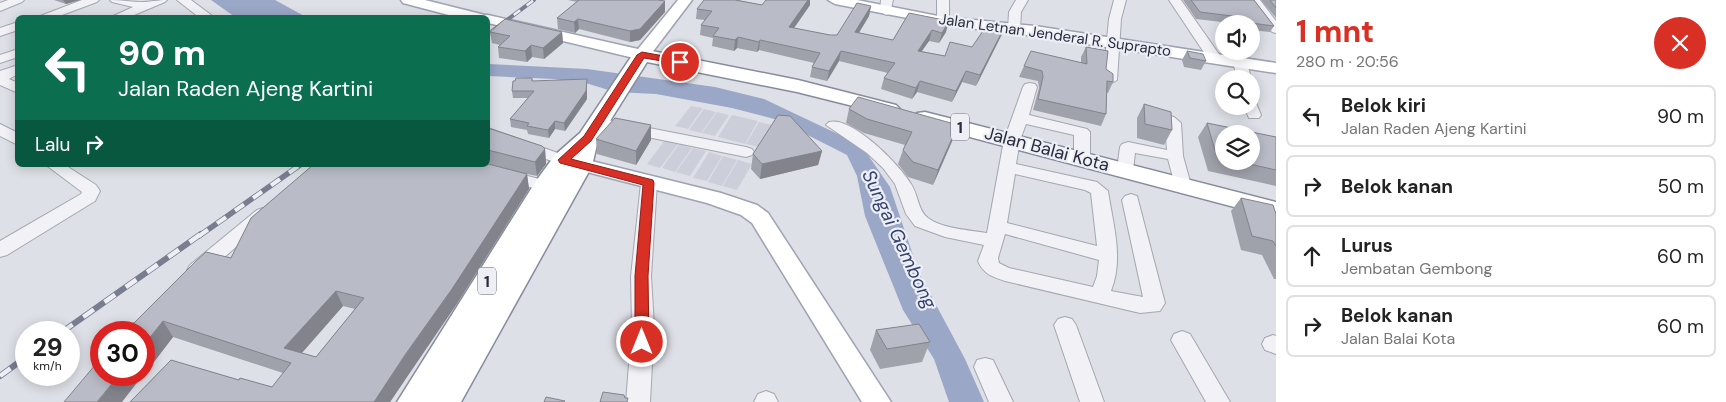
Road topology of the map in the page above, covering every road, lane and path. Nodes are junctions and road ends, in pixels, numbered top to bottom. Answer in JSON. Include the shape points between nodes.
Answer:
{"nodes":[{"id":1,"x":18,"y":0,"type":"edge"},
{"id":2,"x":93,"y":0,"type":"edge"},
{"id":3,"x":116,"y":0,"type":"edge"},
{"id":4,"x":161,"y":0,"type":"edge"},
{"id":5,"x":183,"y":0,"type":"edge"},
{"id":6,"x":408,"y":0,"type":"edge"},
{"id":7,"x":685,"y":0,"type":"edge"},
{"id":8,"x":835,"y":0,"type":"edge"},
{"id":9,"x":943,"y":0,"type":"edge"},
{"id":10,"x":1022,"y":0,"type":"edge"},
{"id":11,"x":1120,"y":0,"type":"edge"},
{"id":12,"x":1175,"y":0,"type":"edge"},
{"id":13,"x":1254,"y":0,"type":"edge"},
{"id":14,"x":886,"y":5,"type":"edge"},
{"id":15,"x":145,"y":6,"type":"junction"},
{"id":16,"x":0,"y":7,"type":"edge"},
{"id":17,"x":50,"y":15,"type":"edge"},
{"id":18,"x":122,"y":15,"type":"edge"},
{"id":19,"x":205,"y":15,"type":"edge"},
{"id":20,"x":468,"y":15,"type":"edge"},
{"id":21,"x":490,"y":20,"type":"edge"},
{"id":22,"x":943,"y":21,"type":"junction"},
{"id":23,"x":15,"y":27,"type":"edge"},
{"id":24,"x":1014,"y":29,"type":"junction"},
{"id":25,"x":1276,"y":29,"type":"edge"},
{"id":26,"x":0,"y":32,"type":"edge"},
{"id":27,"x":1114,"y":42,"type":"junction"},
{"id":28,"x":15,"y":53,"type":"edge"},
{"id":29,"x":642,"y":55,"type":"junction"},
{"id":30,"x":1214,"y":57,"type":"junction"},
{"id":31,"x":0,"y":59,"type":"edge"},
{"id":32,"x":1240,"y":61,"type":"junction"},
{"id":33,"x":1276,"y":68,"type":"edge"},
{"id":34,"x":15,"y":70,"type":"edge"},
{"id":35,"x":1242,"y":70,"type":"edge"},
{"id":36,"x":1110,"y":80,"type":"edge"},
{"id":37,"x":15,"y":87,"type":"edge"},
{"id":38,"x":1030,"y":87,"type":"dead end"},
{"id":39,"x":1142,"y":113,"type":"edge"},
{"id":40,"x":1021,"y":118,"type":"junction"},
{"id":41,"x":834,"y":125,"type":"dead end"},
{"id":42,"x":0,"y":129,"type":"edge"},
{"id":43,"x":593,"y":131,"type":"junction"},
{"id":44,"x":490,"y":134,"type":"edge"},
{"id":45,"x":15,"y":138,"type":"edge"},
{"id":46,"x":1012,"y":140,"type":"junction"},
{"id":47,"x":746,"y":152,"type":"dead end"},
{"id":48,"x":1175,"y":156,"type":"junction"},
{"id":49,"x":1082,"y":158,"type":"junction"},
{"id":50,"x":572,"y":163,"type":"junction"},
{"id":51,"x":57,"y":167,"type":"edge"},
{"id":52,"x":473,"y":167,"type":"edge"},
{"id":53,"x":1008,"y":167,"type":"junction"},
{"id":54,"x":1125,"y":170,"type":"junction"},
{"id":55,"x":649,"y":183,"type":"junction"},
{"id":56,"x":1182,"y":185,"type":"junction"},
{"id":57,"x":545,"y":186,"type":"junction"},
{"id":58,"x":1131,"y":200,"type":"dead end"},
{"id":59,"x":275,"y":204,"type":"edge"},
{"id":60,"x":1276,"y":210,"type":"edge"},
{"id":61,"x":996,"y":233,"type":"junction"},
{"id":62,"x":0,"y":250,"type":"edge"},
{"id":63,"x":1108,"y":256,"type":"junction"},
{"id":64,"x":184,"y":283,"type":"edge"},
{"id":65,"x":1099,"y":295,"type":"junction"},
{"id":66,"x":1065,"y":325,"type":"dead end"},
{"id":67,"x":1182,"y":340,"type":"dead end"},
{"id":68,"x":985,"y":367,"type":"dead end"},
{"id":69,"x":414,"y":402,"type":"edge"},
{"id":70,"x":443,"y":402,"type":"edge"},
{"id":71,"x":638,"y":402,"type":"edge"},
{"id":72,"x":877,"y":402,"type":"edge"},
{"id":73,"x":1001,"y":402,"type":"edge"},
{"id":74,"x":1092,"y":402,"type":"edge"},
{"id":75,"x":1218,"y":402,"type":"edge"}],
"edges":[{"from":1,"to":16,"type":"street"},
{"from":2,"to":17,"type":"street"},
{"from":3,"to":15,"type":"street"},
{"from":4,"to":15,"type":"street"},
{"from":5,"to":19,"type":"street"},
{"from":6,"to":20,"type":"main road"},
{"from":7,"to":29,"type":"main road","number":"1"},
{"from":8,"to":14,"type":"main road","name":"Jalan Letnan Jenderal R. Suprapto"},
{"from":9,"to":22,"type":"street"},
{"from":10,"to":24,"type":"street","via":[[1016,12]]},
{"from":11,"to":27,"type":"street"},
{"from":12,"to":30,"type":"street"},
{"from":13,"to":25,"type":"street"},
{"from":14,"to":22,"type":"main road","name":"Jalan Letnan Jenderal R. Suprapto"},
{"from":15,"to":18,"type":"street"},
{"from":21,"to":29,"type":"main road"},
{"from":22,"to":24,"type":"main road","name":"Jalan Letnan Jenderal R. Suprapto"},
{"from":23,"to":26,"type":"street"},
{"from":24,"to":27,"type":"main road","name":"Jalan Letnan Jenderal R. Suprapto"},
{"from":27,"to":30,"type":"main road","name":"Jalan Letnan Jenderal R. Suprapto"},
{"from":27,"to":36,"type":"street"},
{"from":28,"to":31,"type":"street"},
{"from":29,"to":43,"type":"highway","number":"1"},
{"from":29,"to":46,"type":"highway","name":"Jalan Balai Kota","number":"1","via":[[798,86]]},
{"from":30,"to":32,"type":"main road","name":"Jalan Letnan Jenderal R. Suprapto"},
{"from":32,"to":33,"type":"main road","name":"Jalan Letnan Jenderal R. Suprapto"},
{"from":32,"to":35,"type":"street"},
{"from":34,"to":37,"type":"street","via":[[5,74],[1,80]]},
{"from":38,"to":40,"type":"street"},
{"from":39,"to":48,"type":"street","via":[[1172,122]]},
{"from":40,"to":46,"type":"street"},
{"from":40,"to":49,"type":"street","via":[[1082,132]]},
{"from":41,"to":61,"type":"street","via":[[874,149],[903,184],[922,222],[933,227]]},
{"from":42,"to":45,"type":"street"},
{"from":43,"to":47,"type":"street"},
{"from":43,"to":50,"type":"highway","number":"1"},
{"from":44,"to":50,"type":"street"},
{"from":46,"to":49,"type":"highway","name":"Jalan Balai Kota","number":"1"},
{"from":46,"to":53,"type":"street"},
{"from":48,"to":54,"type":"street","via":[[1128,147]]},
{"from":48,"to":56,"type":"street"},
{"from":49,"to":54,"type":"highway","name":"Jalan Balai Kota","number":"1"},
{"from":50,"to":55,"type":"main road"},
{"from":50,"to":57,"type":"highway","number":"1"},
{"from":50,"to":70,"type":"highway","number":"1"},
{"from":51,"to":62,"type":"street","via":[[90,189],[89,197]]},
{"from":52,"to":57,"type":"street"},
{"from":53,"to":61,"type":"street"},
{"from":53,"to":63,"type":"street","via":[[1097,189]]},
{"from":54,"to":56,"type":"highway","name":"Jalan Balai Kota","number":"1"},
{"from":55,"to":71,"type":"street","via":[[641,276],[643,327]]},
{"from":55,"to":72,"type":"main road","via":[[734,204],[760,218]]},
{"from":56,"to":60,"type":"highway","name":"Jalan Balai Kota","number":"1"},
{"from":57,"to":69,"type":"highway","number":"1"},
{"from":58,"to":65,"type":"street","via":[[1155,303],[1140,305]]},
{"from":59,"to":64,"type":"street"},
{"from":61,"to":63,"type":"street"},
{"from":61,"to":65,"type":"street","via":[[986,261],[993,269]]},
{"from":63,"to":65,"type":"street","via":[[1107,276]]},
{"from":66,"to":74,"type":"street"},
{"from":67,"to":75,"type":"street"},
{"from":68,"to":73,"type":"street"}]}
